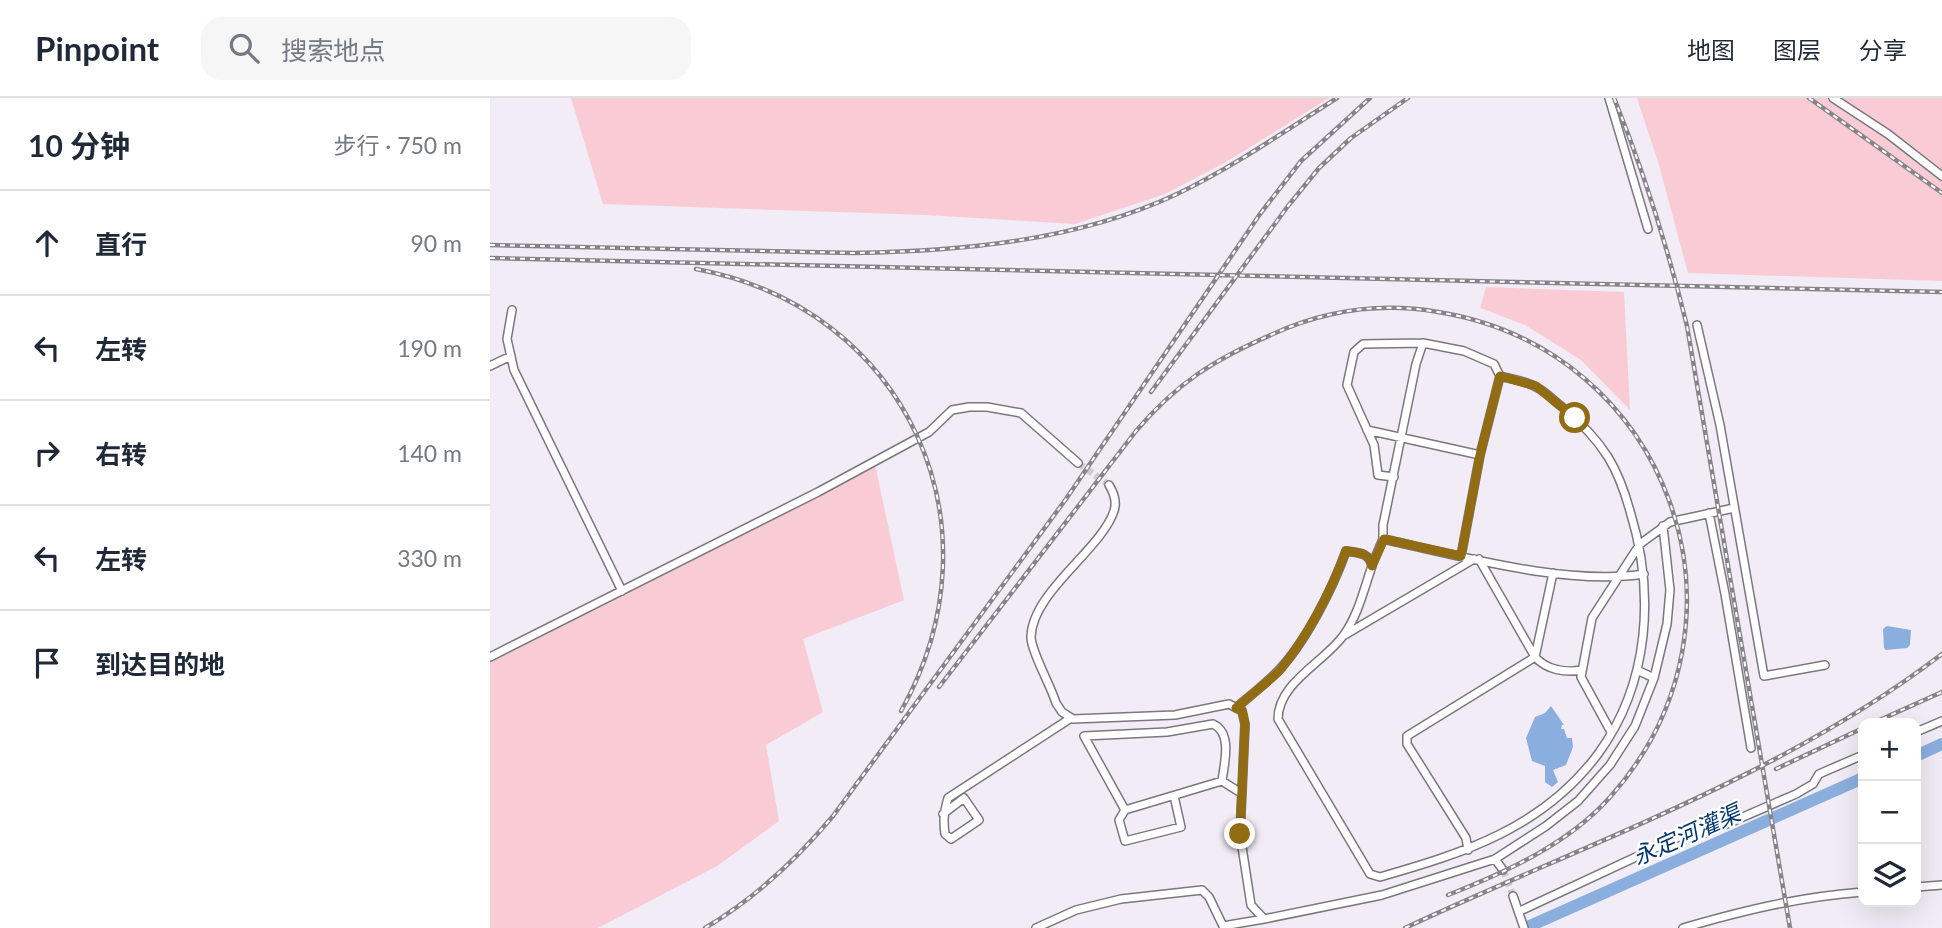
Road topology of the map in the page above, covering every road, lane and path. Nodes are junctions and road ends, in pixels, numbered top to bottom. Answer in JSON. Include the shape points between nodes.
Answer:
{"nodes":[{"id":1,"x":1609,"y":98,"type":"edge"},
{"id":2,"x":1833,"y":98,"type":"edge"},
{"id":3,"x":1942,"y":176,"type":"edge"},
{"id":4,"x":1648,"y":229,"type":"dead end"},
{"id":5,"x":512,"y":310,"type":"dead end"},
{"id":6,"x":1697,"y":325,"type":"dead end"},
{"id":7,"x":1423,"y":343,"type":"junction"},
{"id":8,"x":511,"y":356,"type":"junction"},
{"id":9,"x":490,"y":366,"type":"edge"},
{"id":10,"x":1500,"y":376,"type":"junction"},
{"id":11,"x":1367,"y":430,"type":"junction"},
{"id":12,"x":1402,"y":438,"type":"junction"},
{"id":13,"x":1480,"y":455,"type":"junction"},
{"id":14,"x":1078,"y":463,"type":"tunnel mouth"},
{"id":15,"x":1394,"y":477,"type":"junction"},
{"id":16,"x":1110,"y":485,"type":"dead end"},
{"id":17,"x":1734,"y":508,"type":"junction"},
{"id":18,"x":1709,"y":513,"type":"junction"},
{"id":19,"x":1664,"y":526,"type":"junction"},
{"id":20,"x":1384,"y":539,"type":"junction"},
{"id":21,"x":1640,"y":544,"type":"junction"},
{"id":22,"x":1461,"y":556,"type":"junction"},
{"id":23,"x":1477,"y":559,"type":"junction"},
{"id":24,"x":1372,"y":566,"type":"junction"},
{"id":25,"x":1553,"y":573,"type":"junction"},
{"id":26,"x":1644,"y":574,"type":"junction"},
{"id":27,"x":1617,"y":579,"type":"junction"},
{"id":28,"x":622,"y":591,"type":"junction"},
{"id":29,"x":1342,"y":636,"type":"junction"},
{"id":30,"x":490,"y":657,"type":"edge"},
{"id":31,"x":1535,"y":657,"type":"junction"},
{"id":32,"x":1825,"y":665,"type":"dead end"},
{"id":33,"x":1583,"y":670,"type":"junction"},
{"id":34,"x":1637,"y":670,"type":"junction"},
{"id":35,"x":1654,"y":678,"type":"junction"},
{"id":36,"x":1236,"y":708,"type":"junction"},
{"id":37,"x":1071,"y":718,"type":"junction"},
{"id":38,"x":1942,"y":721,"type":"edge"},
{"id":39,"x":1921,"y":730,"type":"edge"},
{"id":40,"x":1611,"y":732,"type":"junction"},
{"id":41,"x":1751,"y":748,"type":"dead end"},
{"id":42,"x":1858,"y":757,"type":"edge"},
{"id":43,"x":1222,"y":781,"type":"junction"},
{"id":44,"x":1241,"y":793,"type":"junction"},
{"id":45,"x":1174,"y":796,"type":"junction"},
{"id":46,"x":1125,"y":810,"type":"junction"},
{"id":47,"x":943,"y":814,"type":"junction"},
{"id":48,"x":1468,"y":850,"type":"junction"},
{"id":49,"x":1451,"y":857,"type":"junction"},
{"id":50,"x":1494,"y":859,"type":"junction"},
{"id":51,"x":1503,"y":870,"type":"tunnel mouth"},
{"id":52,"x":1455,"y":871,"type":"junction"},
{"id":53,"x":1942,"y":885,"type":"edge"},
{"id":54,"x":1921,"y":887,"type":"edge"},
{"id":55,"x":1858,"y":891,"type":"edge"},
{"id":56,"x":1513,"y":896,"type":"tunnel mouth"},
{"id":57,"x":1520,"y":911,"type":"junction"},
{"id":58,"x":1264,"y":919,"type":"junction"},
{"id":59,"x":1036,"y":928,"type":"edge"},
{"id":60,"x":1524,"y":928,"type":"edge"},
{"id":61,"x":1683,"y":928,"type":"edge"}],
"edges":[{"from":1,"to":4,"type":"street"},
{"from":2,"to":3,"type":"street"},
{"from":5,"to":8,"type":"street","via":[[507,339]]},
{"from":6,"to":17,"type":"street"},
{"from":7,"to":10,"type":"street","via":[[1464,351],[1494,364]]},
{"from":7,"to":11,"type":"street","via":[[1363,344],[1354,352],[1347,385]]},
{"from":7,"to":12,"type":"street"},
{"from":8,"to":9,"type":"street"},
{"from":8,"to":28,"type":"street"},
{"from":10,"to":13,"type":"street"},
{"from":10,"to":21,"type":"street","via":[[1536,386],[1575,418],[1608,456]]},
{"from":11,"to":12,"type":"street"},
{"from":11,"to":15,"type":"street","via":[[1378,475]]},
{"from":12,"to":13,"type":"street"},
{"from":12,"to":15,"type":"street"},
{"from":13,"to":22,"type":"street"},
{"from":14,"to":28,"type":"street","via":[[1021,414],[987,407],[952,410],[929,432]]},
{"from":15,"to":20,"type":"street"},
{"from":16,"to":37,"type":"street","via":[[1116,500],[1114,512],[1037,613],[1031,638],[1056,702]]},
{"from":17,"to":18,"type":"street"},
{"from":17,"to":32,"type":"street","via":[[1764,676]]},
{"from":18,"to":19,"type":"street"},
{"from":18,"to":41,"type":"street"},
{"from":19,"to":21,"type":"street"},
{"from":19,"to":35,"type":"street","via":[[1670,590]]},
{"from":20,"to":22,"type":"street"},
{"from":20,"to":24,"type":"street"},
{"from":21,"to":26,"type":"street"},
{"from":21,"to":27,"type":"street"},
{"from":22,"to":23,"type":"street"},
{"from":23,"to":25,"type":"street"},
{"from":23,"to":29,"type":"street"},
{"from":23,"to":31,"type":"street"},
{"from":24,"to":29,"type":"street"},
{"from":24,"to":36,"type":"street","via":[[1366,554],[1346,551],[1331,590],[1287,660]]},
{"from":25,"to":27,"type":"street"},
{"from":25,"to":31,"type":"street"},
{"from":26,"to":27,"type":"street"},
{"from":26,"to":34,"type":"street","via":[[1645,631]]},
{"from":27,"to":33,"type":"street","via":[[1592,618]]},
{"from":28,"to":30,"type":"street"},
{"from":29,"to":49,"type":"street","via":[[1283,696],[1278,719],[1370,874],[1380,877]]},
{"from":31,"to":33,"type":"street","via":[[1544,666]]},
{"from":31,"to":48,"type":"street","via":[[1407,736],[1407,744],[1466,838]]},
{"from":33,"to":40,"type":"street","via":[[1581,677]]},
{"from":34,"to":35,"type":"street"},
{"from":34,"to":40,"type":"street"},
{"from":35,"to":50,"type":"street","via":[[1635,726],[1610,765],[1578,801]]},
{"from":36,"to":37,"type":"street","via":[[1229,704],[1175,715]]},
{"from":36,"to":44,"type":"street","via":[[1242,710],[1245,724]]},
{"from":37,"to":47,"type":"street","via":[[948,798]]},
{"from":38,"to":39,"type":"street"},
{"from":40,"to":48,"type":"street","via":[[1598,754],[1540,811]]},
{"from":42,"to":57,"type":"street","via":[[1819,774],[1813,784],[1796,794],[1706,833],[1694,830]]},
{"from":43,"to":44,"type":"street"},
{"from":43,"to":45,"type":"street"},
{"from":43,"to":46,"type":"street","via":[[1226,745],[1223,733],[1213,723],[1167,732],[1084,736]]},
{"from":44,"to":58,"type":"street","via":[[1240,834],[1251,905]]},
{"from":45,"to":46,"type":"street"},
{"from":45,"to":46,"type":"street","via":[[1181,827],[1125,841],[1119,820]]},
{"from":47,"to":47,"type":"street","via":[[944,834],[951,839],[979,820],[964,798]]},
{"from":48,"to":49,"type":"street"},
{"from":49,"to":52,"type":"street"},
{"from":50,"to":51,"type":"street"},
{"from":50,"to":52,"type":"street"},
{"from":52,"to":58,"type":"street","via":[[1382,895]]},
{"from":53,"to":54,"type":"street"},
{"from":55,"to":61,"type":"street","via":[[1812,896]]},
{"from":56,"to":57,"type":"street"},
{"from":57,"to":60,"type":"street"},
{"from":58,"to":59,"type":"street","via":[[1223,926],[1202,890],[1110,902],[1076,910]]}]}
